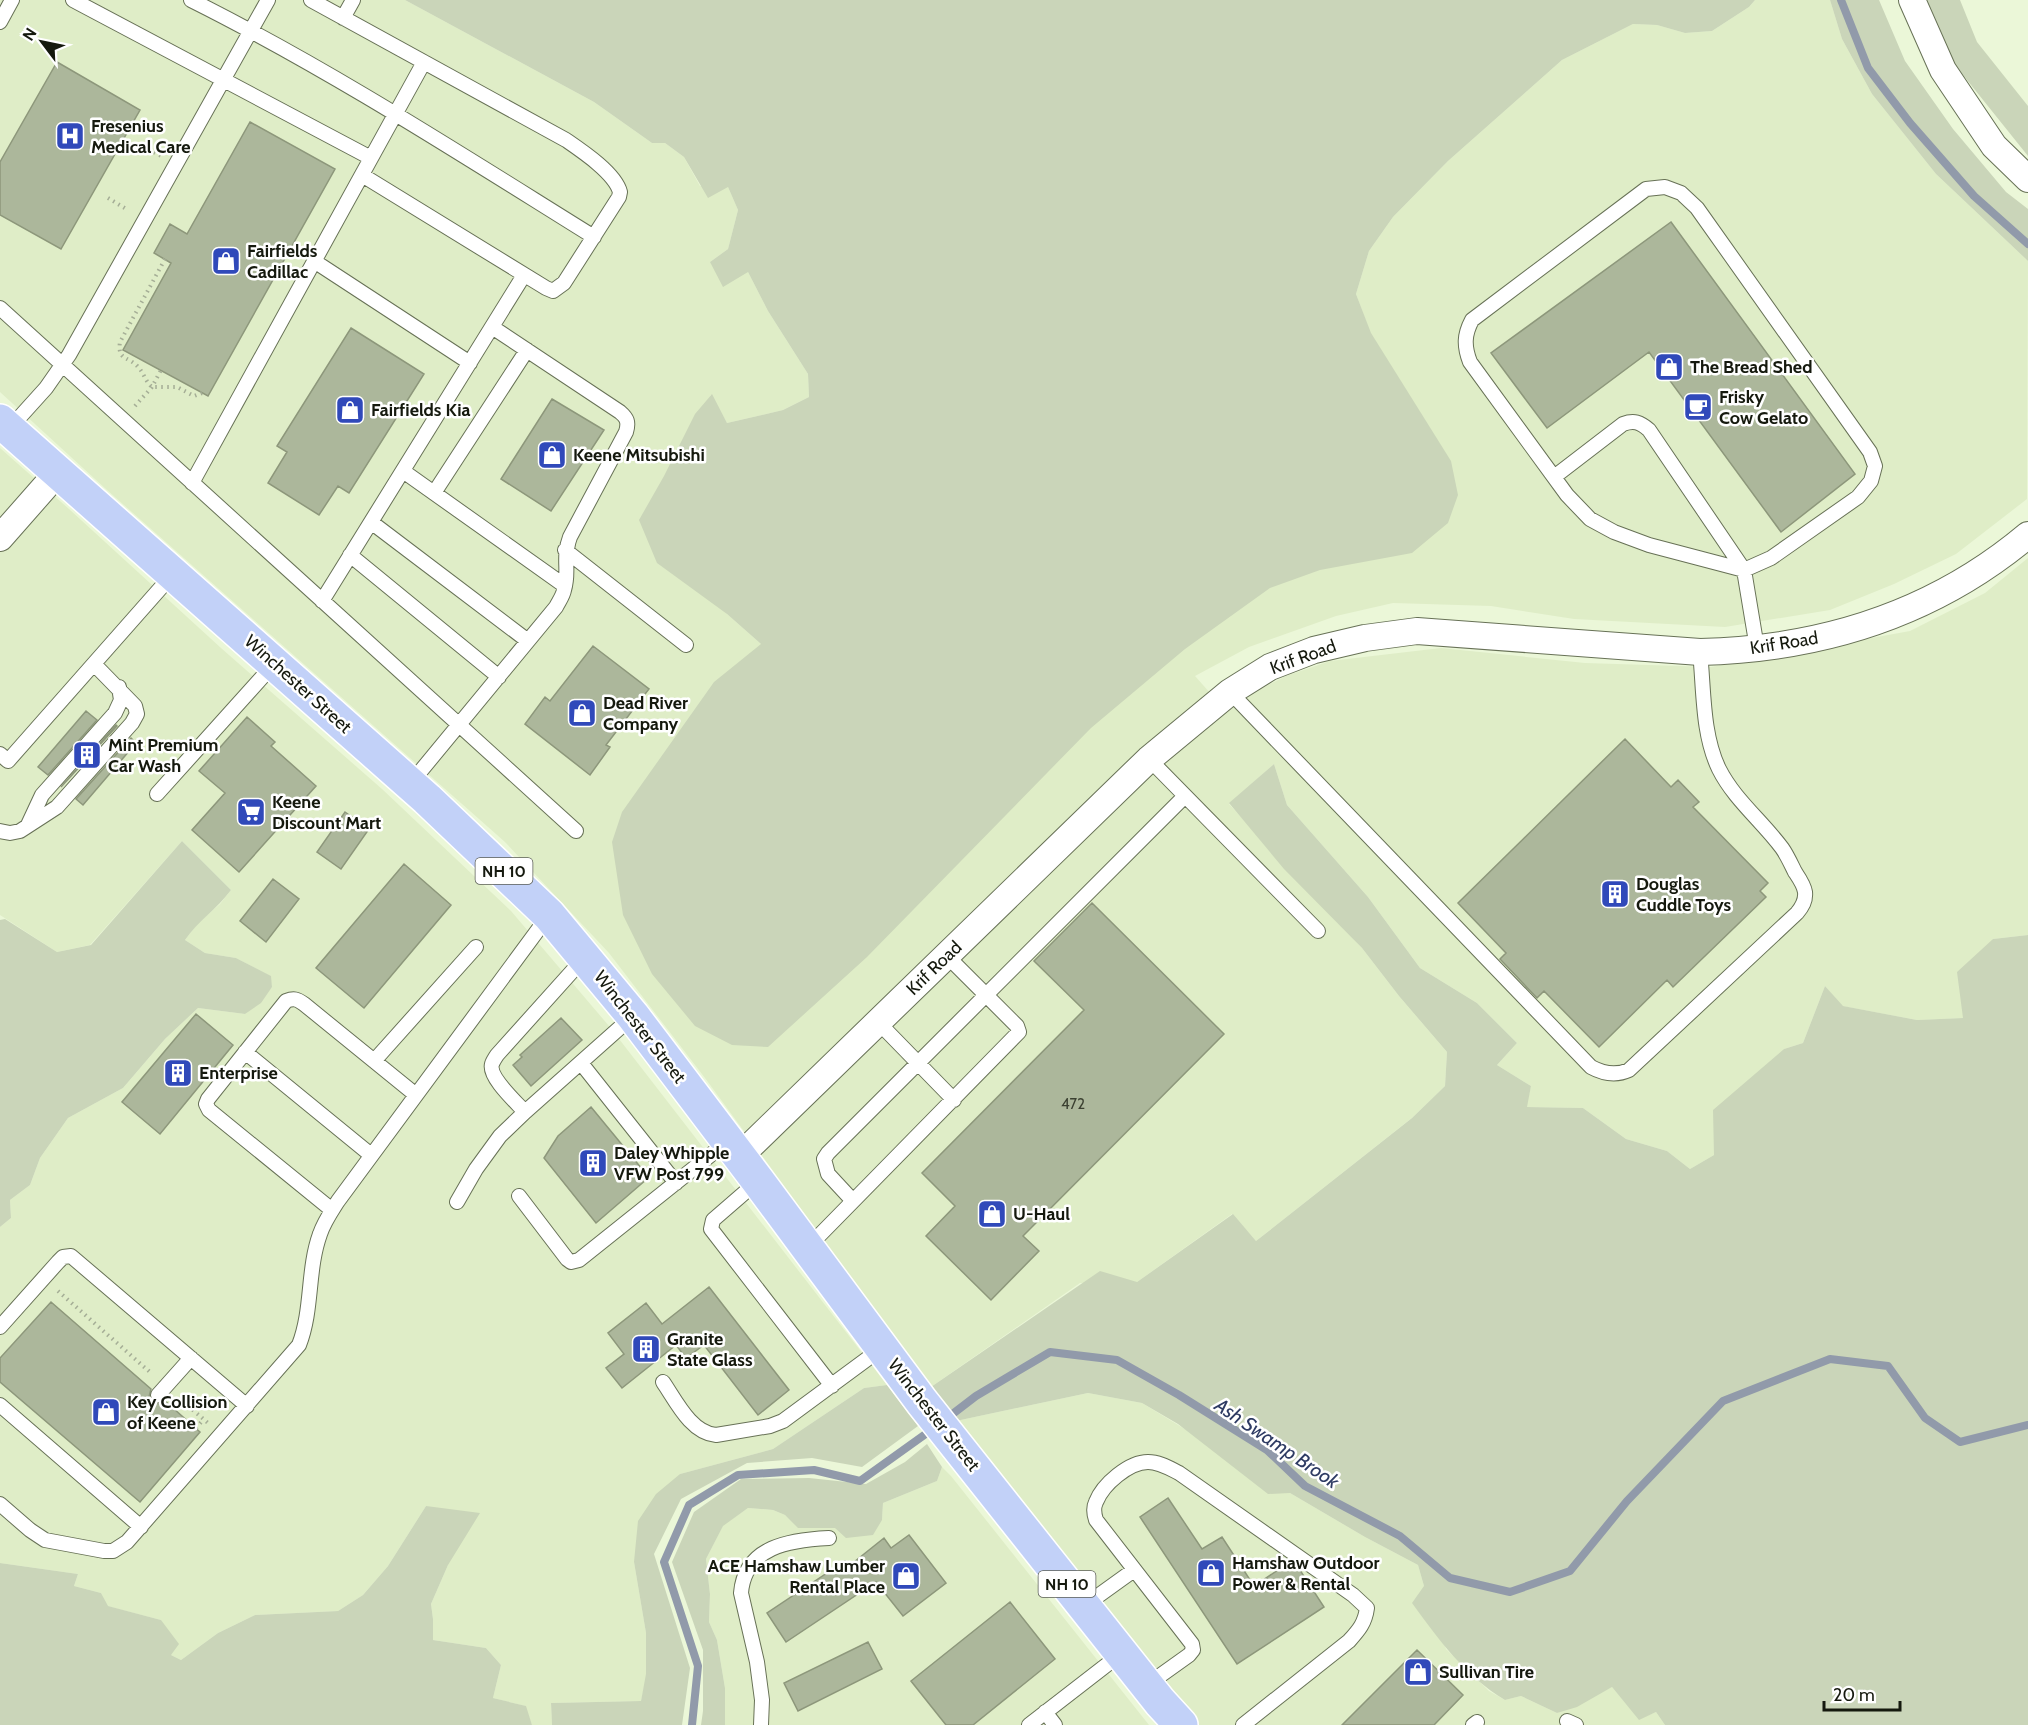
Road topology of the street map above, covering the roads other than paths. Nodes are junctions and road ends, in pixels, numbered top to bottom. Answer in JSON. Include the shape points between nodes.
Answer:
{"nodes":[{"id":1,"x":12,"y":0,"type":"edge"},
{"id":2,"x":192,"y":0,"type":"edge"},
{"id":3,"x":268,"y":0,"type":"edge"},
{"id":4,"x":310,"y":0,"type":"edge"},
{"id":5,"x":353,"y":0,"type":"edge"},
{"id":6,"x":1911,"y":0,"type":"edge"},
{"id":7,"x":80,"y":2,"type":"edge"},
{"id":8,"x":343,"y":18,"type":"junction"},
{"id":9,"x":0,"y":22,"type":"edge"},
{"id":10,"x":251,"y":30,"type":"junction"},
{"id":11,"x":424,"y":62,"type":"junction"},
{"id":12,"x":223,"y":80,"type":"junction"},
{"id":13,"x":396,"y":114,"type":"junction"},
{"id":14,"x":370,"y":158,"type":"junction"},
{"id":15,"x":362,"y":175,"type":"junction"},
{"id":16,"x":2028,"y":178,"type":"edge"},
{"id":17,"x":594,"y":237,"type":"junction"},
{"id":18,"x":314,"y":261,"type":"junction"},
{"id":19,"x":524,"y":275,"type":"junction"},
{"id":20,"x":0,"y":308,"type":"edge"},
{"id":21,"x":492,"y":327,"type":"junction"},
{"id":22,"x":527,"y":350,"type":"junction"},
{"id":23,"x":470,"y":363,"type":"junction"},
{"id":24,"x":62,"y":365,"type":"junction"},
{"id":25,"x":5,"y":425,"type":"edge"},
{"id":26,"x":403,"y":471,"type":"junction"},
{"id":27,"x":58,"y":472,"type":"junction"},
{"id":28,"x":1554,"y":477,"type":"junction"},
{"id":29,"x":192,"y":483,"type":"junction"},
{"id":30,"x":434,"y":493,"type":"junction"},
{"id":31,"x":371,"y":522,"type":"junction"},
{"id":32,"x":2028,"y":535,"type":"edge"},
{"id":33,"x":0,"y":538,"type":"edge"},
{"id":34,"x":565,"y":550,"type":"junction"},
{"id":35,"x":350,"y":555,"type":"junction"},
{"id":36,"x":1744,"y":570,"type":"junction"},
{"id":37,"x":174,"y":574,"type":"junction"},
{"id":38,"x":565,"y":586,"type":"junction"},
{"id":39,"x":322,"y":601,"type":"junction"},
{"id":40,"x":528,"y":641,"type":"junction"},
{"id":41,"x":686,"y":645,"type":"dead end"},
{"id":42,"x":1757,"y":648,"type":"junction"},
{"id":43,"x":1700,"y":652,"type":"junction"},
{"id":44,"x":94,"y":664,"type":"junction"},
{"id":45,"x":275,"y":664,"type":"junction"},
{"id":46,"x":499,"y":677,"type":"junction"},
{"id":47,"x":119,"y":687,"type":"junction"},
{"id":48,"x":1230,"y":692,"type":"junction"},
{"id":49,"x":459,"y":726,"type":"junction"},
{"id":50,"x":1149,"y":759,"type":"junction"},
{"id":51,"x":3,"y":762,"type":"edge"},
{"id":52,"x":410,"y":784,"type":"junction"},
{"id":53,"x":157,"y":794,"type":"dead end"},
{"id":54,"x":1185,"y":796,"type":"junction"},
{"id":55,"x":28,"y":825,"type":"junction"},
{"id":56,"x":0,"y":831,"type":"edge"},
{"id":57,"x":576,"y":831,"type":"dead end"},
{"id":58,"x":549,"y":915,"type":"junction"},
{"id":59,"x":1318,"y":931,"type":"dead end"},
{"id":60,"x":476,"y":947,"type":"dead end"},
{"id":61,"x":947,"y":956,"type":"junction"},
{"id":62,"x":585,"y":957,"type":"junction"},
{"id":63,"x":986,"y":995,"type":"junction"},
{"id":64,"x":633,"y":1016,"type":"junction"},
{"id":65,"x":878,"y":1022,"type":"junction"},
{"id":66,"x":245,"y":1052,"type":"junction"},
{"id":67,"x":374,"y":1061,"type":"junction"},
{"id":68,"x":581,"y":1063,"type":"junction"},
{"id":69,"x":918,"y":1063,"type":"junction"},
{"id":70,"x":416,"y":1095,"type":"junction"},
{"id":71,"x":954,"y":1100,"type":"junction"},
{"id":72,"x":525,"y":1112,"type":"junction"},
{"id":73,"x":371,"y":1155,"type":"junction"},
{"id":74,"x":742,"y":1159,"type":"junction"},
{"id":75,"x":676,"y":1183,"type":"junction"},
{"id":76,"x":519,"y":1196,"type":"dead end"},
{"id":77,"x":853,"y":1201,"type":"junction"},
{"id":78,"x":457,"y":1202,"type":"dead end"},
{"id":79,"x":332,"y":1210,"type":"junction"},
{"id":80,"x":808,"y":1247,"type":"junction"},
{"id":81,"x":0,"y":1327,"type":"edge"},
{"id":82,"x":882,"y":1348,"type":"junction"},
{"id":83,"x":190,"y":1358,"type":"junction"},
{"id":84,"x":663,"y":1382,"type":"dead end"},
{"id":85,"x":832,"y":1386,"type":"junction"},
{"id":86,"x":162,"y":1390,"type":"road end"},
{"id":87,"x":0,"y":1405,"type":"edge"},
{"id":88,"x":247,"y":1406,"type":"junction"},
{"id":89,"x":0,"y":1504,"type":"edge"},
{"id":90,"x":141,"y":1527,"type":"junction"},
{"id":91,"x":829,"y":1538,"type":"dead end"},
{"id":92,"x":1134,"y":1570,"type":"junction"},
{"id":93,"x":1084,"y":1606,"type":"junction"},
{"id":94,"x":1122,"y":1653,"type":"junction"},
{"id":95,"x":1147,"y":1685,"type":"junction"},
{"id":96,"x":1045,"y":1712,"type":"junction"},
{"id":97,"x":761,"y":1725,"type":"edge"},
{"id":98,"x":1029,"y":1725,"type":"edge"},
{"id":99,"x":1055,"y":1725,"type":"edge"},
{"id":100,"x":1181,"y":1725,"type":"edge"},
{"id":101,"x":1243,"y":1725,"type":"edge"}],
"edges":[{"from":1,"to":9,"type":"lane"},
{"from":2,"to":10,"type":"lane"},
{"from":3,"to":10,"type":"lane"},
{"from":4,"to":8,"type":"lane"},
{"from":5,"to":8,"type":"lane"},
{"from":6,"to":16,"type":"street","via":[[1943,70],[1994,146]]},
{"from":7,"to":12,"type":"lane"},
{"from":8,"to":11,"type":"lane"},
{"from":10,"to":12,"type":"lane"},
{"from":10,"to":13,"type":"lane"},
{"from":11,"to":13,"type":"lane"},
{"from":11,"to":17,"type":"lane","via":[[566,140],[614,179],[619,197]]},
{"from":12,"to":14,"type":"lane"},
{"from":12,"to":24,"type":"lane"},
{"from":13,"to":14,"type":"lane"},
{"from":13,"to":17,"type":"lane"},
{"from":14,"to":15,"type":"lane"},
{"from":15,"to":18,"type":"lane"},
{"from":15,"to":19,"type":"lane"},
{"from":17,"to":19,"type":"lane","via":[[559,289],[546,288]]},
{"from":18,"to":23,"type":"lane"},
{"from":18,"to":29,"type":"lane"},
{"from":19,"to":21,"type":"lane"},
{"from":20,"to":24,"type":"lane"},
{"from":21,"to":22,"type":"lane"},
{"from":21,"to":23,"type":"lane"},
{"from":22,"to":30,"type":"lane"},
{"from":22,"to":34,"type":"lane","via":[[620,412],[628,425]]},
{"from":23,"to":26,"type":"lane"},
{"from":24,"to":25,"type":"lane","via":[[46,388]]},
{"from":24,"to":29,"type":"lane"},
{"from":25,"to":27,"type":"main road","name":"Winchester Street","number":"NH 10"},
{"from":26,"to":30,"type":"lane"},
{"from":26,"to":31,"type":"lane"},
{"from":27,"to":33,"type":"street"},
{"from":27,"to":37,"type":"main road","name":"Winchester Street","number":"NH 10"},
{"from":28,"to":36,"type":"lane","via":[[1590,519],[1614,532]]},
{"from":28,"to":36,"type":"lane","via":[[1623,424],[1642,424]]},
{"from":28,"to":36,"type":"lane","via":[[1470,362],[1464,346],[1466,331],[1472,320],[1646,189],[1665,186],[1681,193],[1697,208],[1870,452],[1875,466],[1871,481],[1858,496],[1771,558]]},
{"from":29,"to":39,"type":"lane"},
{"from":30,"to":38,"type":"lane"},
{"from":31,"to":35,"type":"lane"},
{"from":31,"to":40,"type":"lane"},
{"from":32,"to":42,"type":"street","name":"Krif Road","via":[[1946,593],[1852,630]]},
{"from":34,"to":38,"type":"lane"},
{"from":34,"to":41,"type":"lane"},
{"from":35,"to":39,"type":"lane"},
{"from":35,"to":46,"type":"lane"},
{"from":36,"to":42,"type":"lane"},
{"from":37,"to":44,"type":"lane"},
{"from":37,"to":45,"type":"main road","name":"Winchester Street","number":"NH 10"},
{"from":38,"to":40,"type":"lane","via":[[556,607]]},
{"from":39,"to":49,"type":"lane"},
{"from":40,"to":46,"type":"lane"},
{"from":42,"to":43,"type":"street","name":"Krif Road"},
{"from":43,"to":48,"type":"street","name":"Krif Road","via":[[1417,631],[1314,650],[1270,667]]},
{"from":43,"to":48,"type":"lane","via":[[1712,752],[1728,784],[1783,849],[1805,891],[1805,899],[1797,913],[1629,1070],[1621,1073],[1600,1072],[1592,1067]]},
{"from":44,"to":47,"type":"lane"},
{"from":44,"to":51,"type":"lane"},
{"from":45,"to":52,"type":"main road","name":"Winchester Street","number":"NH 10"},
{"from":45,"to":53,"type":"lane"},
{"from":46,"to":49,"type":"lane"},
{"from":47,"to":55,"type":"lane","via":[[121,700],[115,713],[42,795]]},
{"from":47,"to":55,"type":"lane","via":[[135,706],[132,723],[57,807]]},
{"from":48,"to":50,"type":"street","name":"Krif Road"},
{"from":49,"to":52,"type":"lane"},
{"from":49,"to":57,"type":"lane"},
{"from":50,"to":54,"type":"lane"},
{"from":50,"to":61,"type":"street","name":"Krif Road"},
{"from":52,"to":58,"type":"main road","name":"Winchester Street","number":"NH 10"},
{"from":54,"to":59,"type":"lane"},
{"from":54,"to":63,"type":"lane"},
{"from":55,"to":56,"type":"lane","via":[[20,831]]},
{"from":58,"to":62,"type":"main road","name":"Winchester Street","number":"NH 10"},
{"from":58,"to":70,"type":"lane"},
{"from":60,"to":67,"type":"lane"},
{"from":61,"to":63,"type":"lane"},
{"from":61,"to":65,"type":"street","name":"Krif Road"},
{"from":62,"to":64,"type":"main road","name":"Winchester Street","number":"NH 10"},
{"from":62,"to":72,"type":"lane","via":[[492,1065],[496,1079]]},
{"from":63,"to":69,"type":"lane"},
{"from":63,"to":71,"type":"lane","via":[[1019,1032]]},
{"from":64,"to":68,"type":"lane"},
{"from":64,"to":74,"type":"main road","name":"Winchester Street","number":"NH 10"},
{"from":65,"to":69,"type":"lane"},
{"from":65,"to":74,"type":"street","name":"Krif Road"},
{"from":66,"to":67,"type":"lane","via":[[286,1001],[297,999]]},
{"from":66,"to":73,"type":"lane"},
{"from":66,"to":79,"type":"lane","via":[[208,1099],[209,1110]]},
{"from":67,"to":70,"type":"lane"},
{"from":68,"to":72,"type":"lane"},
{"from":68,"to":75,"type":"lane"},
{"from":69,"to":71,"type":"lane"},
{"from":69,"to":77,"type":"lane","via":[[824,1159],[828,1174]]},
{"from":70,"to":73,"type":"lane"},
{"from":71,"to":77,"type":"lane"},
{"from":72,"to":78,"type":"lane","via":[[500,1136]]},
{"from":73,"to":79,"type":"lane"},
{"from":74,"to":75,"type":"lane"},
{"from":74,"to":80,"type":"main road","name":"Winchester Street","number":"NH 10"},
{"from":74,"to":85,"type":"lane","via":[[711,1229]]},
{"from":75,"to":76,"type":"lane","via":[[572,1262]]},
{"from":77,"to":80,"type":"lane"},
{"from":79,"to":88,"type":"lane","via":[[315,1251],[308,1316],[300,1345]]},
{"from":80,"to":82,"type":"main road","name":"Winchester Street","number":"NH 10"},
{"from":81,"to":83,"type":"lane","via":[[63,1257],[71,1256]]},
{"from":82,"to":85,"type":"lane"},
{"from":82,"to":93,"type":"main road","name":"Winchester Street","number":"NH 10"},
{"from":83,"to":86,"type":"lane"},
{"from":83,"to":88,"type":"lane"},
{"from":84,"to":85,"type":"lane","via":[[694,1425],[716,1435],[783,1421]]},
{"from":87,"to":90,"type":"lane"},
{"from":88,"to":90,"type":"lane"},
{"from":89,"to":90,"type":"lane","via":[[45,1540],[104,1551],[121,1547]]},
{"from":91,"to":97,"type":"lane","via":[[793,1542],[767,1551],[747,1567],[741,1593],[758,1662]]},
{"from":92,"to":93,"type":"lane"},
{"from":92,"to":95,"type":"lane","via":[[1193,1650]]},
{"from":92,"to":101,"type":"lane","via":[[1094,1512],[1096,1502],[1110,1484],[1132,1466],[1147,1462],[1179,1473],[1367,1608],[1361,1628],[1349,1641]]},
{"from":93,"to":94,"type":"main road","name":"Winchester Street","number":"NH 10"},
{"from":94,"to":95,"type":"main road","name":"Winchester Street","number":"NH 10"},
{"from":94,"to":96,"type":"lane"},
{"from":95,"to":100,"type":"main road","name":"Winchester Street","number":"NH 10"},
{"from":96,"to":98,"type":"lane"},
{"from":96,"to":99,"type":"lane"}]}
